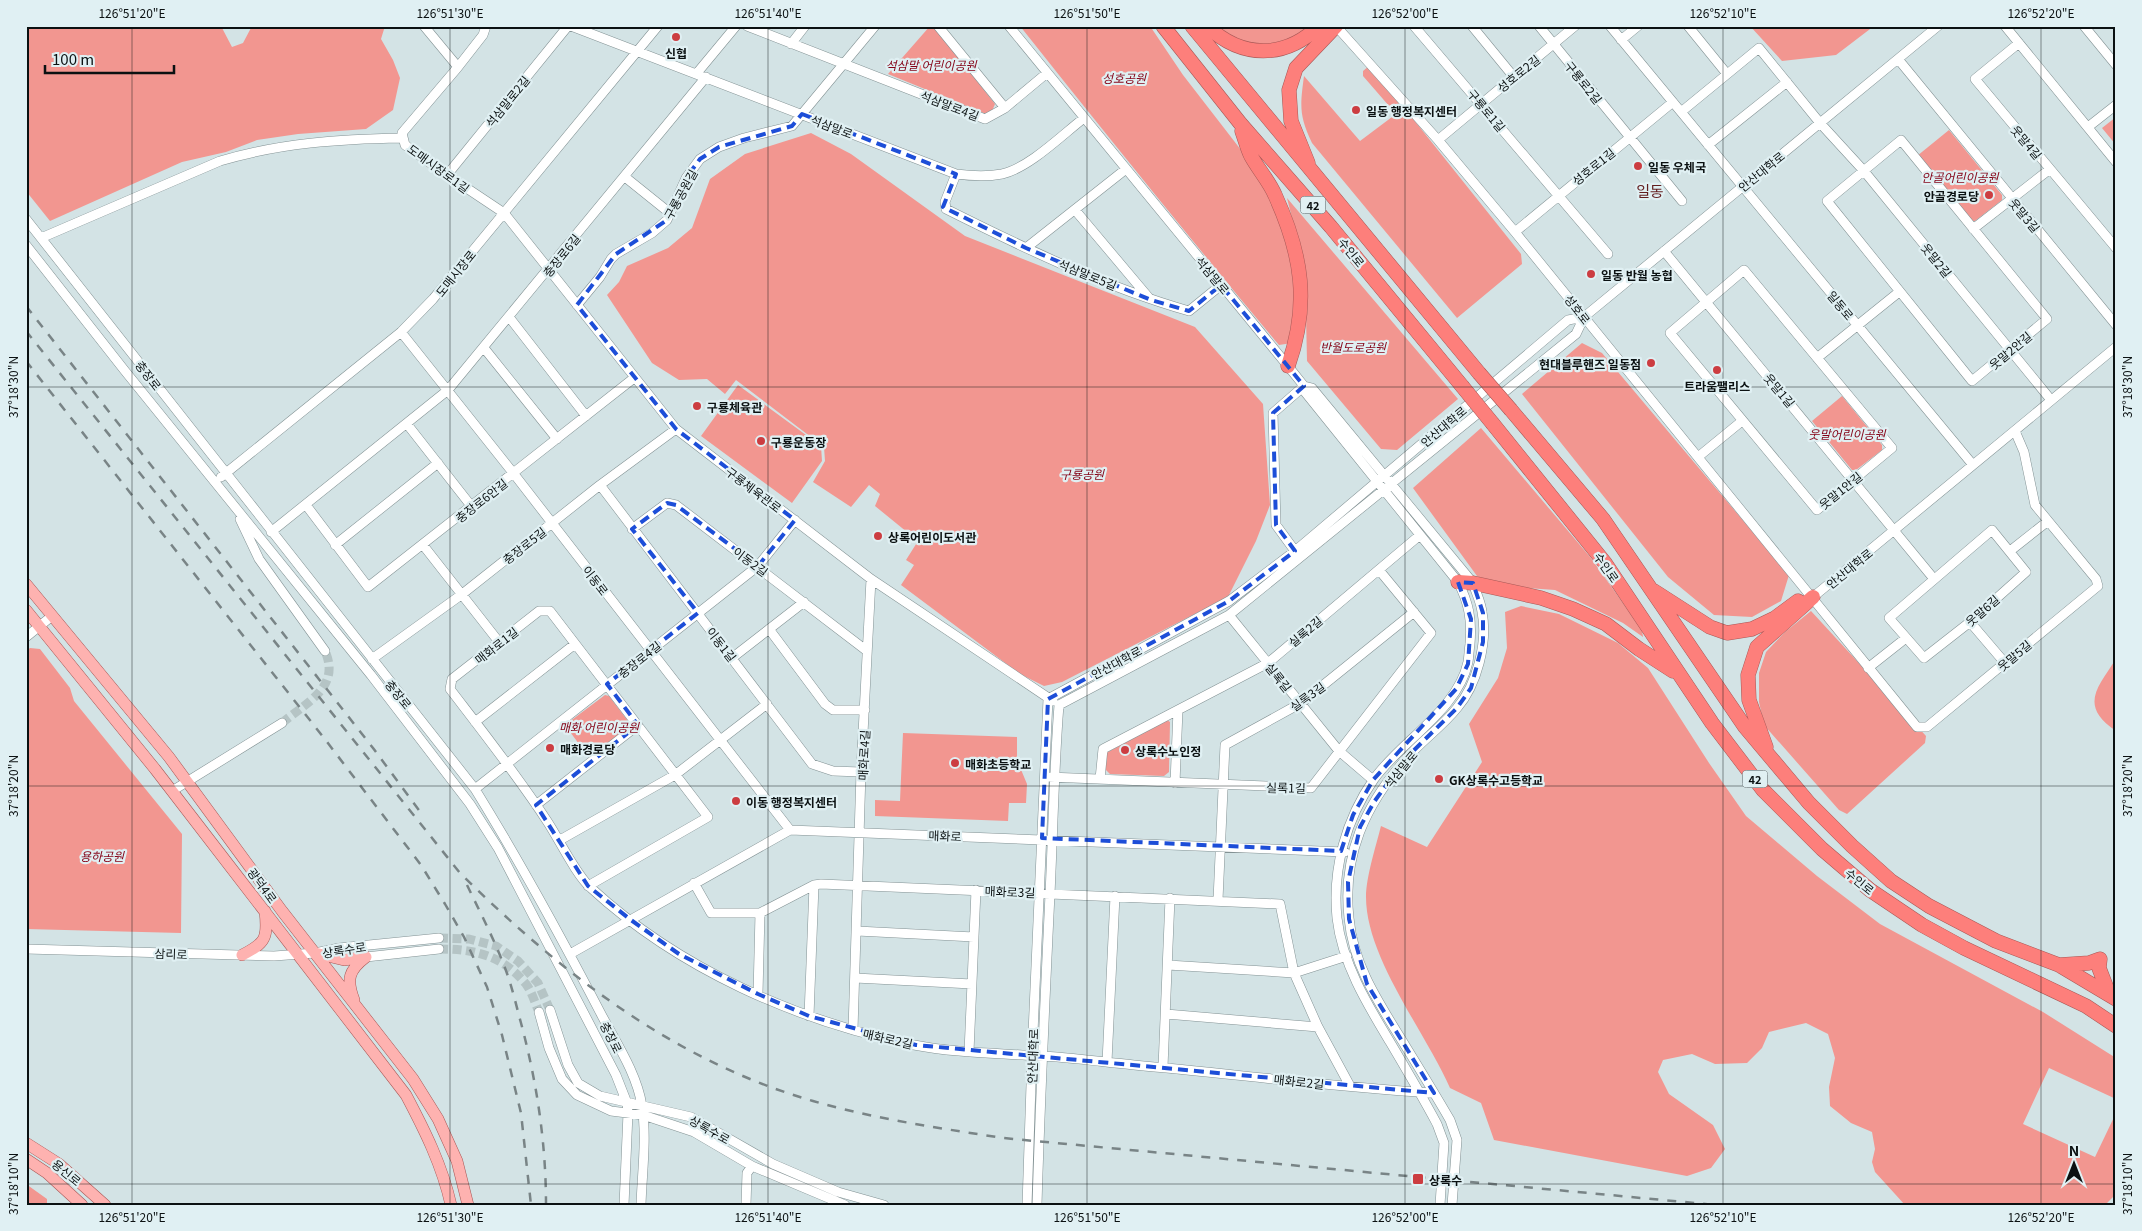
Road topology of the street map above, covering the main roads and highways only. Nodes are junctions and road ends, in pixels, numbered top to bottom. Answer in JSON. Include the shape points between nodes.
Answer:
{"nodes":[{"id":1,"x":1162,"y":26,"type":"edge"},
{"id":2,"x":1192,"y":26,"type":"edge"},
{"id":3,"x":1208,"y":26,"type":"edge"},
{"id":4,"x":1319,"y":26,"type":"edge"},
{"id":5,"x":1336,"y":26,"type":"edge"},
{"id":6,"x":1240,"y":123,"type":"junction"},
{"id":7,"x":1312,"y":173,"type":"junction"},
{"id":8,"x":1288,"y":366,"type":"road end"},
{"id":9,"x":1458,"y":582,"type":"road end"},
{"id":10,"x":26,"y":584,"type":"edge"},
{"id":11,"x":1648,"y":587,"type":"junction"},
{"id":12,"x":26,"y":610,"type":"edge"},
{"id":13,"x":1678,"y":673,"type":"junction"},
{"id":14,"x":1770,"y":758,"type":"junction"},
{"id":15,"x":264,"y":910,"type":"junction"},
{"id":16,"x":315,"y":953,"type":"junction"},
{"id":17,"x":242,"y":955,"type":"road end"},
{"id":18,"x":2059,"y":965,"type":"junction"},
{"id":19,"x":2112,"y":996,"type":"edge"},
{"id":20,"x":355,"y":1005,"type":"junction"},
{"id":21,"x":2116,"y":1026,"type":"edge"},
{"id":22,"x":26,"y":1143,"type":"edge"},
{"id":23,"x":26,"y":1159,"type":"edge"},
{"id":24,"x":82,"y":1205,"type":"edge"},
{"id":25,"x":105,"y":1205,"type":"edge"},
{"id":26,"x":451,"y":1205,"type":"edge"},
{"id":27,"x":468,"y":1205,"type":"edge"}],
"edges":[{"from":1,"to":6,"type":"highway","name":"수인로","number":"42"},
{"from":2,"to":7,"type":"highway","name":"수인로","number":"42"},
{"from":3,"to":4,"type":"highway","via":[[1232,45],[1266,51],[1299,42]]},
{"from":5,"to":7,"type":"highway","via":[[1296,68],[1289,90],[1291,121]]},
{"from":6,"to":8,"type":"highway","via":[[1251,155],[1274,194],[1297,256],[1300,316]]},
{"from":6,"to":13,"type":"highway","name":"수인로","number":"42","bridge":true,"via":[[1331,226],[1605,563]]},
{"from":7,"to":11,"type":"highway","name":"수인로","number":"42","bridge":true,"via":[[1603,519]]},
{"from":9,"to":13,"type":"highway","via":[[1541,598],[1573,609],[1606,624]]},
{"from":10,"to":16,"type":"main road","name":"광덕4로","via":[[188,781]]},
{"from":11,"to":14,"type":"highway","name":"수인로","number":"42"},
{"from":11,"to":14,"type":"highway","via":[[1710,627],[1727,633],[1752,629],[1775,618],[1796,602],[1813,597],[1757,648],[1748,675],[1749,700]]},
{"from":12,"to":15,"type":"main road","name":"광덕4로"},
{"from":13,"to":21,"type":"highway","name":"수인로","number":"42","via":[[1763,790],[1822,849],[1870,890],[1922,925],[2086,1006]]},
{"from":14,"to":18,"type":"highway","name":"수인로","number":"42","via":[[1809,803],[1892,881],[1929,906],[1996,941]]},
{"from":15,"to":17,"type":"main road","via":[[267,930],[264,940],[257,948]]},
{"from":15,"to":26,"type":"main road","name":"광덕4로","via":[[406,1095],[431,1142]]},
{"from":16,"to":20,"type":"main road","name":"광덕4로"},
{"from":16,"to":20,"type":"main road","name":"상록수로","via":[[344,960],[366,957],[354,966],[350,974],[350,990]]},
{"from":18,"to":19,"type":"highway","name":"수인로","number":"42"},
{"from":18,"to":19,"type":"highway","via":[[2100,959],[2099,968]]},
{"from":20,"to":27,"type":"main road","name":"광덕4로","via":[[414,1079],[438,1119],[456,1161]]},
{"from":22,"to":25,"type":"main road","name":"용신로","via":[[59,1164]]},
{"from":23,"to":24,"type":"main road","name":"용신로","via":[[47,1173]]}]}
